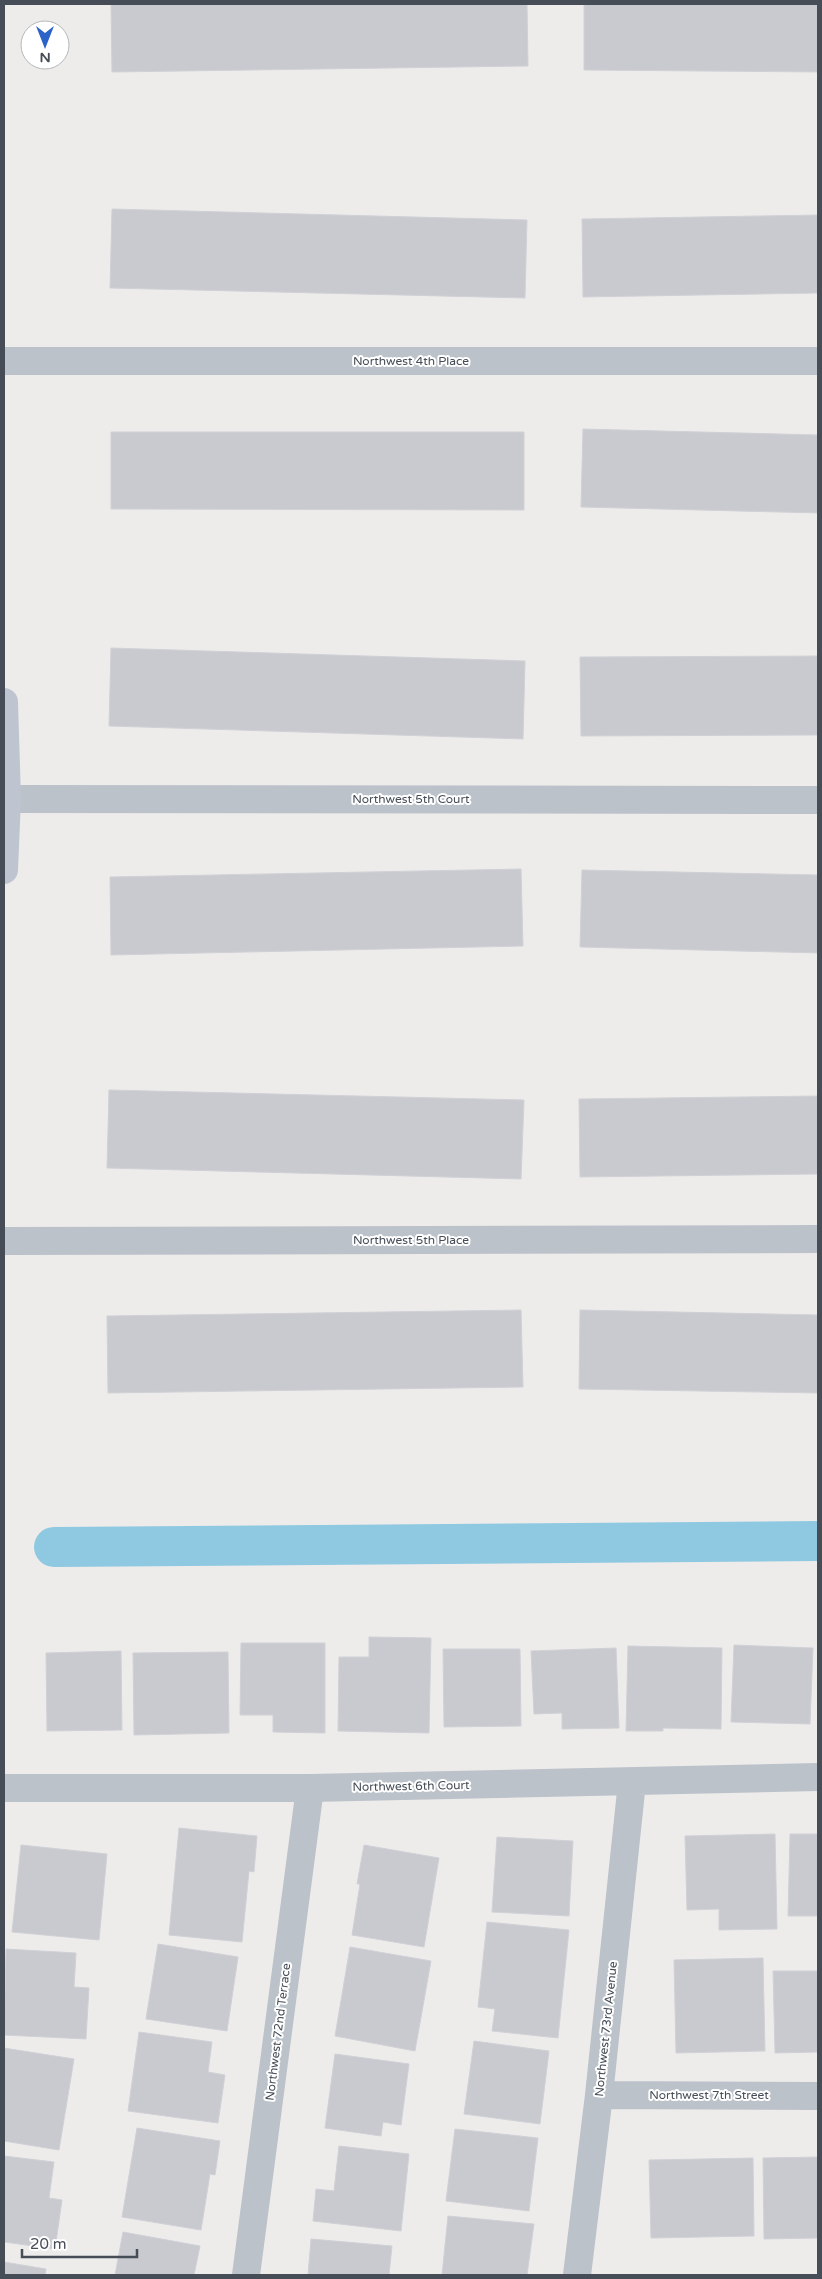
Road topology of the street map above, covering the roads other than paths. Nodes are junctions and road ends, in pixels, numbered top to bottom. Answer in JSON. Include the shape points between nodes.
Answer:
{"nodes":[{"id":1,"x":4,"y":361,"type":"edge"},
{"id":2,"x":818,"y":361,"type":"edge"},
{"id":3,"x":4,"y":702,"type":"edge"},
{"id":4,"x":5,"y":799,"type":"edge"},
{"id":5,"x":818,"y":800,"type":"edge"},
{"id":6,"x":4,"y":870,"type":"edge"},
{"id":7,"x":818,"y":1239,"type":"edge"},
{"id":8,"x":4,"y":1241,"type":"edge"},
{"id":9,"x":818,"y":1776,"type":"edge"},
{"id":10,"x":632,"y":1782,"type":"junction"},
{"id":11,"x":4,"y":1788,"type":"edge"},
{"id":12,"x":310,"y":1788,"type":"junction"},
{"id":13,"x":599,"y":2095,"type":"junction"},
{"id":14,"x":818,"y":2096,"type":"edge"},
{"id":15,"x":246,"y":2275,"type":"edge"},
{"id":16,"x":577,"y":2275,"type":"edge"}],
"edges":[{"from":1,"to":2,"type":"street","name":"Northwest 4th Place"},
{"from":3,"to":4,"type":"main road"},
{"from":4,"to":5,"type":"street","name":"Northwest 5th Court"},
{"from":4,"to":6,"type":"main road"},
{"from":7,"to":8,"type":"street","name":"Northwest 5th Place"},
{"from":9,"to":10,"type":"street","name":"Northwest 6th Court"},
{"from":10,"to":12,"type":"street","name":"Northwest 6th Court"},
{"from":10,"to":13,"type":"street","name":"Northwest 73rd Avenue"},
{"from":11,"to":12,"type":"street","name":"Northwest 6th Court"},
{"from":12,"to":15,"type":"street","name":"Northwest 72nd Terrace"},
{"from":13,"to":14,"type":"street","name":"Northwest 7th Street"},
{"from":13,"to":16,"type":"street","name":"Northwest 73rd Avenue"}]}
